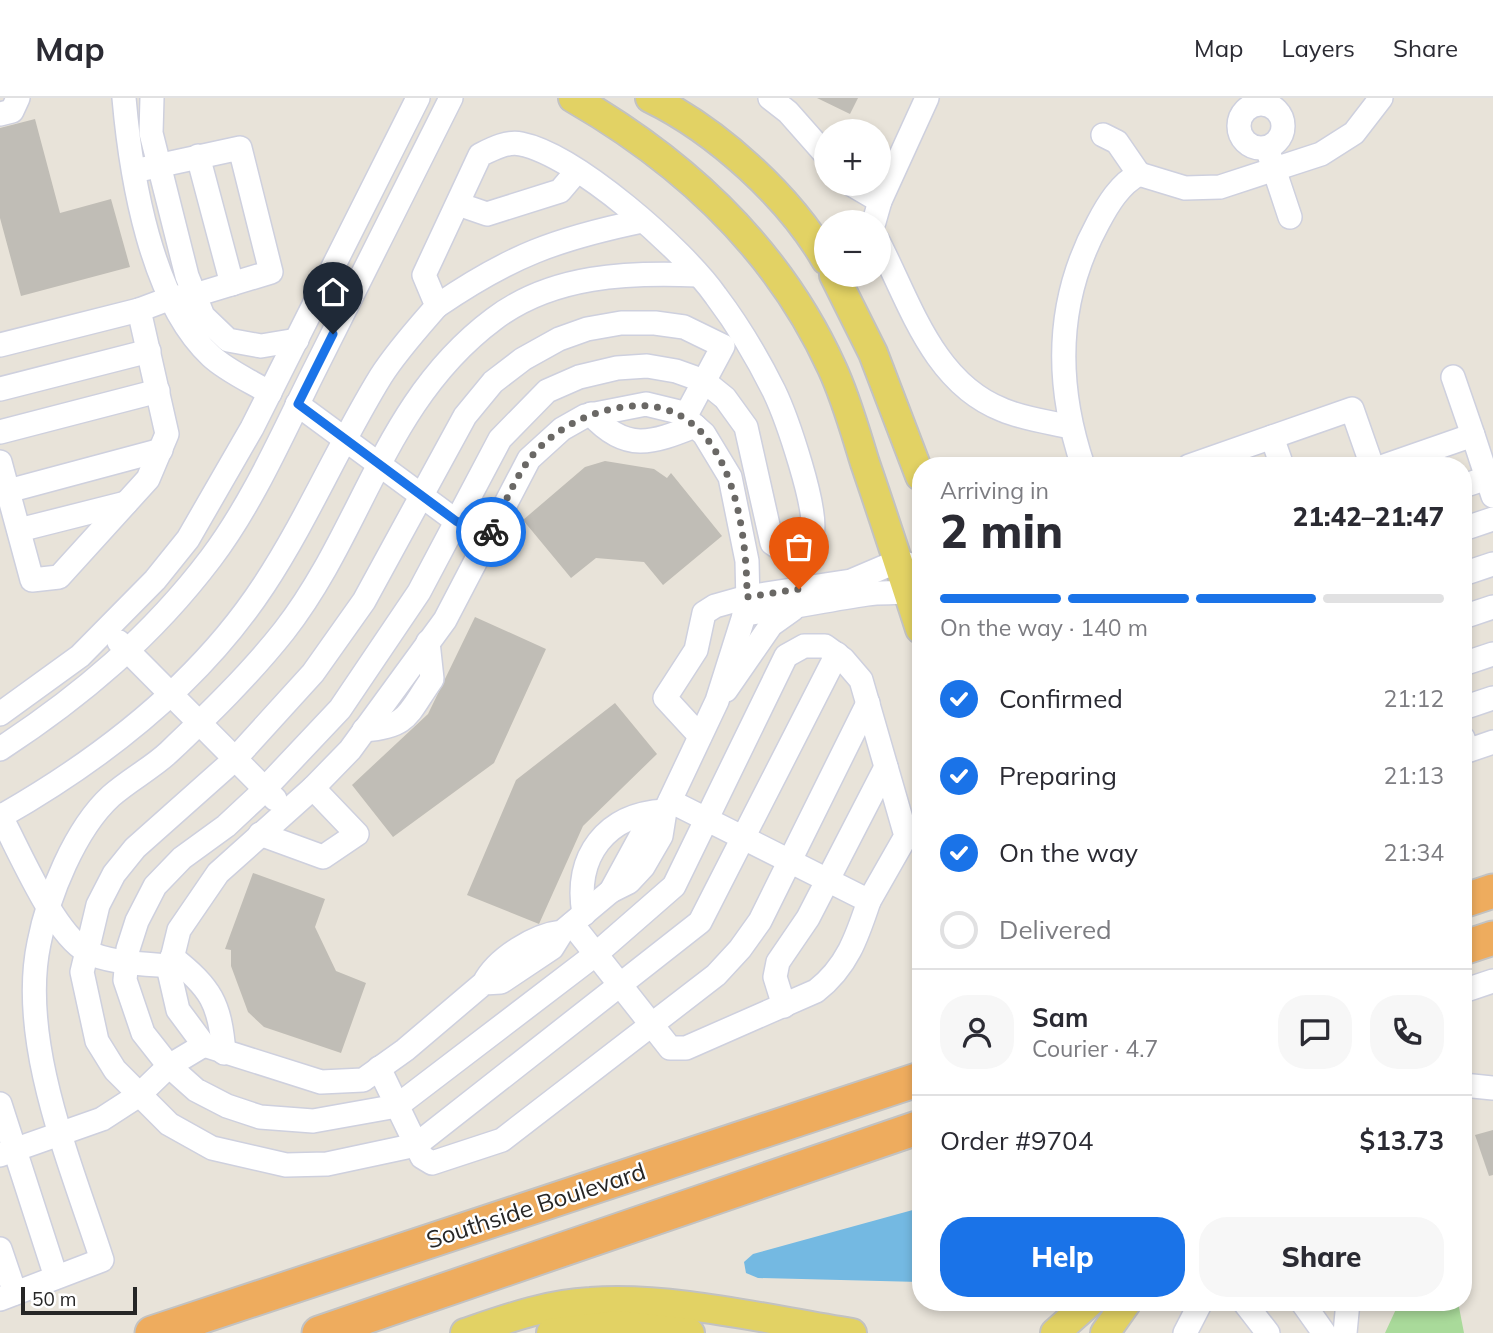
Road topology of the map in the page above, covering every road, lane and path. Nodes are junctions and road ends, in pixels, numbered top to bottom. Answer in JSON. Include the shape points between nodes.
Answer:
{"nodes":[{"id":1,"x":18,"y":98,"type":"edge"},
{"id":2,"x":124,"y":98,"type":"edge"},
{"id":3,"x":152,"y":98,"type":"edge"},
{"id":4,"x":418,"y":98,"type":"edge"},
{"id":5,"x":451,"y":98,"type":"edge"},
{"id":6,"x":573,"y":98,"type":"edge"},
{"id":7,"x":650,"y":98,"type":"edge"},
{"id":8,"x":771,"y":98,"type":"edge"},
{"id":9,"x":927,"y":98,"type":"edge"},
{"id":10,"x":1381,"y":98,"type":"edge"},
{"id":11,"x":0,"y":114,"type":"edge"},
{"id":12,"x":1103,"y":135,"type":"dead end"},
{"id":13,"x":814,"y":141,"type":"edge"},
{"id":14,"x":198,"y":156,"type":"junction"},
{"id":15,"x":1271,"y":158,"type":"junction"},
{"id":16,"x":159,"y":165,"type":"junction"},
{"id":17,"x":134,"y":171,"type":"junction"},
{"id":18,"x":577,"y":171,"type":"junction"},
{"id":19,"x":1139,"y":174,"type":"junction"},
{"id":20,"x":862,"y":196,"type":"edge"},
{"id":21,"x":458,"y":204,"type":"junction"},
{"id":22,"x":875,"y":210,"type":"edge"},
{"id":23,"x":878,"y":210,"type":"edge"},
{"id":24,"x":1290,"y":217,"type":"dead end"},
{"id":25,"x":642,"y":222,"type":"junction"},
{"id":26,"x":814,"y":244,"type":"edge"},
{"id":27,"x":891,"y":268,"type":"edge"},
{"id":28,"x":698,"y":275,"type":"junction"},
{"id":29,"x":232,"y":284,"type":"junction"},
{"id":30,"x":840,"y":287,"type":"edge"},
{"id":31,"x":195,"y":295,"type":"junction"},
{"id":32,"x":171,"y":298,"type":"junction"},
{"id":33,"x":437,"y":306,"type":"junction"},
{"id":34,"x":139,"y":310,"type":"junction"},
{"id":35,"x":297,"y":340,"type":"junction"},
{"id":36,"x":0,"y":345,"type":"edge"},
{"id":37,"x":149,"y":351,"type":"junction"},
{"id":38,"x":1453,"y":377,"type":"dead end"},
{"id":39,"x":704,"y":382,"type":"junction"},
{"id":40,"x":0,"y":390,"type":"edge"},
{"id":41,"x":158,"y":391,"type":"junction"},
{"id":42,"x":270,"y":393,"type":"junction"},
{"id":43,"x":298,"y":404,"type":"junction"},
{"id":44,"x":591,"y":414,"type":"junction"},
{"id":45,"x":690,"y":422,"type":"junction"},
{"id":46,"x":1071,"y":427,"type":"junction"},
{"id":47,"x":0,"y":432,"type":"edge"},
{"id":48,"x":1473,"y":435,"type":"junction"},
{"id":49,"x":1272,"y":437,"type":"junction"},
{"id":50,"x":346,"y":439,"type":"junction"},
{"id":51,"x":161,"y":450,"type":"junction"},
{"id":52,"x":913,"y":457,"type":"edge"},
{"id":53,"x":1080,"y":457,"type":"edge"},
{"id":54,"x":1215,"y":457,"type":"edge"},
{"id":55,"x":1279,"y":457,"type":"edge"},
{"id":56,"x":1368,"y":457,"type":"edge"},
{"id":57,"x":1410,"y":457,"type":"edge"},
{"id":58,"x":0,"y":462,"type":"edge"},
{"id":59,"x":377,"y":462,"type":"junction"},
{"id":60,"x":1472,"y":486,"type":"edge"},
{"id":61,"x":1490,"y":487,"type":"edge"},
{"id":62,"x":8,"y":491,"type":"junction"},
{"id":63,"x":422,"y":494,"type":"junction"},
{"id":64,"x":127,"y":503,"type":"junction"},
{"id":65,"x":1493,"y":519,"type":"edge"},
{"id":66,"x":456,"y":521,"type":"junction"},
{"id":67,"x":1472,"y":526,"type":"edge"},
{"id":68,"x":19,"y":530,"type":"junction"},
{"id":69,"x":488,"y":538,"type":"junction"},
{"id":70,"x":1493,"y":564,"type":"edge"},
{"id":71,"x":1472,"y":571,"type":"edge"},
{"id":72,"x":912,"y":578,"type":"edge"},
{"id":73,"x":1493,"y":607,"type":"edge"},
{"id":74,"x":794,"y":608,"type":"junction"},
{"id":75,"x":744,"y":611,"type":"junction"},
{"id":76,"x":1472,"y":614,"type":"edge"},
{"id":77,"x":107,"y":630,"type":"junction"},
{"id":78,"x":128,"y":651,"type":"junction"},
{"id":79,"x":836,"y":654,"type":"junction"},
{"id":80,"x":1493,"y":654,"type":"edge"},
{"id":81,"x":1472,"y":661,"type":"edge"},
{"id":82,"x":171,"y":693,"type":"junction"},
{"id":83,"x":1493,"y":698,"type":"edge"},
{"id":84,"x":717,"y":701,"type":"junction"},
{"id":85,"x":868,"y":703,"type":"junction"},
{"id":86,"x":1472,"y":705,"type":"edge"},
{"id":87,"x":0,"y":714,"type":"edge"},
{"id":88,"x":199,"y":721,"type":"junction"},
{"id":89,"x":700,"y":736,"type":"junction"},
{"id":90,"x":1493,"y":742,"type":"edge"},
{"id":91,"x":0,"y":749,"type":"edge"},
{"id":92,"x":1472,"y":749,"type":"edge"},
{"id":93,"x":236,"y":758,"type":"junction"},
{"id":94,"x":886,"y":767,"type":"junction"},
{"id":95,"x":313,"y":788,"type":"junction"},
{"id":96,"x":264,"y":789,"type":"junction"},
{"id":97,"x":667,"y":806,"type":"junction"},
{"id":98,"x":288,"y":810,"type":"junction"},
{"id":99,"x":0,"y":816,"type":"edge"},
{"id":100,"x":706,"y":819,"type":"junction"},
{"id":101,"x":260,"y":834,"type":"junction"},
{"id":102,"x":744,"y":838,"type":"junction"},
{"id":103,"x":788,"y":860,"type":"junction"},
{"id":104,"x":828,"y":880,"type":"junction"},
{"id":105,"x":1493,"y":891,"type":"edge"},
{"id":106,"x":1472,"y":898,"type":"edge"},
{"id":107,"x":869,"y":901,"type":"junction"},
{"id":108,"x":50,"y":909,"type":"junction"},
{"id":109,"x":573,"y":923,"type":"junction"},
{"id":110,"x":1493,"y":938,"type":"edge"},
{"id":111,"x":1472,"y":945,"type":"edge"},
{"id":112,"x":86,"y":951,"type":"junction"},
{"id":113,"x":596,"y":954,"type":"junction"},
{"id":114,"x":127,"y":962,"type":"junction"},
{"id":115,"x":171,"y":962,"type":"junction"},
{"id":116,"x":1493,"y":981,"type":"edge"},
{"id":117,"x":620,"y":985,"type":"junction"},
{"id":118,"x":1472,"y":988,"type":"edge"},
{"id":119,"x":784,"y":1006,"type":"junction"},
{"id":120,"x":651,"y":1025,"type":"junction"},
{"id":121,"x":214,"y":1049,"type":"junction"},
{"id":122,"x":169,"y":1066,"type":"junction"},
{"id":123,"x":379,"y":1068,"type":"junction"},
{"id":124,"x":912,"y":1082,"type":"edge"},
{"id":125,"x":1472,"y":1087,"type":"edge"},
{"id":126,"x":1493,"y":1088,"type":"edge"},
{"id":127,"x":139,"y":1095,"type":"junction"},
{"id":128,"x":0,"y":1104,"type":"edge"},
{"id":129,"x":397,"y":1106,"type":"junction"},
{"id":130,"x":912,"y":1130,"type":"edge"},
{"id":131,"x":62,"y":1135,"type":"junction"},
{"id":132,"x":416,"y":1145,"type":"junction"},
{"id":133,"x":7,"y":1153,"type":"edge"},
{"id":134,"x":0,"y":1249,"type":"edge"},
{"id":135,"x":56,"y":1278,"type":"junction"},
{"id":136,"x":8,"y":1296,"type":"edge"},
{"id":137,"x":1080,"y":1311,"type":"edge"},
{"id":138,"x":1121,"y":1311,"type":"edge"},
{"id":139,"x":1196,"y":1311,"type":"edge"},
{"id":140,"x":1251,"y":1311,"type":"edge"},
{"id":141,"x":1308,"y":1311,"type":"edge"},
{"id":142,"x":1347,"y":1311,"type":"edge"},
{"id":143,"x":152,"y":1333,"type":"edge"},
{"id":144,"x":319,"y":1333,"type":"edge"},
{"id":145,"x":465,"y":1333,"type":"edge"},
{"id":146,"x":551,"y":1333,"type":"edge"},
{"id":147,"x":690,"y":1333,"type":"edge"},
{"id":148,"x":852,"y":1333,"type":"edge"},
{"id":149,"x":1055,"y":1333,"type":"edge"},
{"id":150,"x":1105,"y":1333,"type":"edge"},
{"id":151,"x":1185,"y":1333,"type":"edge"},
{"id":152,"x":1268,"y":1333,"type":"edge"},
{"id":153,"x":1324,"y":1333,"type":"edge"},
{"id":154,"x":1345,"y":1333,"type":"edge"}],
"edges":[{"from":1,"to":11,"type":"street","via":[[12,111]]},
{"from":2,"to":17,"type":"street"},
{"from":3,"to":16,"type":"street","via":[[151,133]]},
{"from":4,"to":35,"type":"street"},
{"from":5,"to":43,"type":"street"},
{"from":6,"to":72,"type":"main road","via":[[693,181],[746,234],[781,279],[832,369]]},
{"from":7,"to":26,"type":"main road","via":[[726,148],[782,201]]},
{"from":8,"to":13,"type":"street"},
{"from":9,"to":23,"type":"street"},
{"from":10,"to":15,"type":"street","via":[[1354,133],[1321,154]]},
{"from":12,"to":19,"type":"street","via":[[1117,142]]},
{"from":14,"to":16,"type":"street"},
{"from":14,"to":29,"type":"street"},
{"from":14,"to":29,"type":"street","via":[[240,148],[271,272]]},
{"from":15,"to":19,"type":"street","via":[[1220,187],[1196,189]]},
{"from":15,"to":24,"type":"street"},
{"from":16,"to":17,"type":"street"},
{"from":16,"to":31,"type":"street"},
{"from":17,"to":32,"type":"street","via":[[159,276]]},
{"from":18,"to":21,"type":"street","via":[[560,191],[487,214]]},
{"from":18,"to":21,"type":"street","via":[[520,143],[499,146],[480,155]]},
{"from":18,"to":25,"type":"street"},
{"from":19,"to":46,"type":"street","via":[[1129,179],[1105,209],[1082,253],[1069,297],[1062,361]]},
{"from":20,"to":22,"type":"street"},
{"from":21,"to":33,"type":"street","via":[[424,275]]},
{"from":25,"to":28,"type":"street"},
{"from":25,"to":33,"type":"street","via":[[522,254]]},
{"from":27,"to":46,"type":"street","via":[[938,361],[957,383],[1004,411]]},
{"from":28,"to":39,"type":"street","via":[[752,353],[791,432],[813,517],[812,534],[799,554],[791,556],[772,543],[746,427],[725,398]]},
{"from":28,"to":59,"type":"street","via":[[646,273],[587,280],[530,297],[496,317],[435,373]]},
{"from":29,"to":31,"type":"street"},
{"from":30,"to":52,"type":"main road","via":[[873,353]]},
{"from":31,"to":32,"type":"street"},
{"from":31,"to":35,"type":"street","via":[[203,316],[228,340],[261,346]]},
{"from":32,"to":34,"type":"street"},
{"from":32,"to":42,"type":"street","via":[[212,357]]},
{"from":33,"to":50,"type":"street","via":[[382,374]]},
{"from":34,"to":36,"type":"street"},
{"from":34,"to":37,"type":"street"},
{"from":35,"to":42,"type":"street"},
{"from":37,"to":40,"type":"street"},
{"from":37,"to":41,"type":"street"},
{"from":38,"to":48,"type":"street"},
{"from":39,"to":45,"type":"street"},
{"from":39,"to":63,"type":"street","via":[[723,346],[684,327],[621,323],[559,339],[493,382],[466,416]]},
{"from":39,"to":66,"type":"street","via":[[647,366],[579,377],[547,391],[500,439]]},
{"from":41,"to":47,"type":"street"},
{"from":41,"to":51,"type":"street","via":[[167,434]]},
{"from":42,"to":77,"type":"street","via":[[188,539]]},
{"from":43,"to":50,"type":"street"},
{"from":43,"to":78,"type":"street","via":[[212,556]]},
{"from":44,"to":45,"type":"street","via":[[646,404],[679,412]]},
{"from":44,"to":45,"type":"street","via":[[607,432],[630,441],[659,440]]},
{"from":44,"to":69,"type":"street","via":[[562,429],[529,459]]},
{"from":45,"to":75,"type":"street","via":[[704,434],[730,477],[743,532]]},
{"from":46,"to":53,"type":"street"},
{"from":48,"to":57,"type":"street"},
{"from":48,"to":61,"type":"street"},
{"from":49,"to":54,"type":"street"},
{"from":49,"to":55,"type":"street"},
{"from":49,"to":56,"type":"street","via":[[1352,409]]},
{"from":50,"to":59,"type":"street"},
{"from":50,"to":82,"type":"street","via":[[264,585],[238,622]]},
{"from":51,"to":62,"type":"street"},
{"from":51,"to":64,"type":"street","via":[[148,479]]},
{"from":58,"to":62,"type":"street"},
{"from":59,"to":63,"type":"street"},
{"from":59,"to":88,"type":"street","via":[[348,527],[299,608],[257,664]]},
{"from":60,"to":61,"type":"street"},
{"from":62,"to":68,"type":"street"},
{"from":63,"to":66,"type":"street"},
{"from":63,"to":93,"type":"street","via":[[364,601],[334,644],[291,700]]},
{"from":64,"to":68,"type":"street"},
{"from":64,"to":68,"type":"street","via":[[59,577],[32,580]]},
{"from":65,"to":67,"type":"street"},
{"from":66,"to":69,"type":"street"},
{"from":66,"to":96,"type":"street","via":[[419,592],[348,698]]},
{"from":69,"to":95,"type":"street","via":[[444,620],[364,730]]},
{"from":70,"to":71,"type":"street"},
{"from":72,"to":74,"type":"street","via":[[870,593]]},
{"from":72,"to":75,"type":"street","via":[[852,581]]},
{"from":73,"to":76,"type":"street"},
{"from":74,"to":75,"type":"street"},
{"from":74,"to":84,"type":"street","via":[[771,625]]},
{"from":75,"to":84,"type":"street"},
{"from":75,"to":89,"type":"street","via":[[715,606],[704,613],[696,650],[665,698]]},
{"from":77,"to":78,"type":"street"},
{"from":77,"to":87,"type":"street"},
{"from":78,"to":82,"type":"street"},
{"from":78,"to":91,"type":"street","via":[[51,716]]},
{"from":79,"to":85,"type":"street","via":[[861,680]]},
{"from":79,"to":100,"type":"street","via":[[825,646],[804,646],[786,656]]},
{"from":79,"to":102,"type":"street"},
{"from":80,"to":81,"type":"street"},
{"from":82,"to":88,"type":"street"},
{"from":82,"to":99,"type":"street","via":[[145,719],[75,771]]},
{"from":83,"to":86,"type":"street"},
{"from":84,"to":89,"type":"street"},
{"from":85,"to":94,"type":"street"},
{"from":85,"to":103,"type":"street"},
{"from":88,"to":93,"type":"street"},
{"from":88,"to":108,"type":"street","via":[[94,816],[62,868]]},
{"from":89,"to":97,"type":"street"},
{"from":90,"to":92,"type":"street"},
{"from":93,"to":96,"type":"street"},
{"from":93,"to":112,"type":"street","via":[[135,848],[114,874],[98,905]]},
{"from":94,"to":104,"type":"street"},
{"from":94,"to":107,"type":"street","via":[[906,836]]},
{"from":95,"to":98,"type":"street"},
{"from":95,"to":101,"type":"street","via":[[357,834],[323,857]]},
{"from":96,"to":98,"type":"street"},
{"from":96,"to":114,"type":"street","via":[[155,886],[137,921]]},
{"from":97,"to":100,"type":"street"},
{"from":97,"to":109,"type":"street","via":[[647,825],[611,891]]},
{"from":97,"to":109,"type":"street","via":[[628,817],[607,832],[583,869]]},
{"from":98,"to":101,"type":"street"},
{"from":99,"to":108,"type":"street"},
{"from":100,"to":102,"type":"street"},
{"from":100,"to":113,"type":"street","via":[[674,886]]},
{"from":101,"to":115,"type":"street","via":[[218,873],[179,930]]},
{"from":102,"to":103,"type":"street"},
{"from":102,"to":117,"type":"street","via":[[700,922]]},
{"from":103,"to":104,"type":"street"},
{"from":103,"to":120,"type":"street","via":[[760,921],[740,949],[716,975]]},
{"from":104,"to":107,"type":"street"},
{"from":104,"to":119,"type":"street","via":[[792,947],[778,962],[775,977]]},
{"from":105,"to":106,"type":"highway"},
{"from":107,"to":119,"type":"street","via":[[856,940],[831,980]]},
{"from":108,"to":112,"type":"street"},
{"from":108,"to":131,"type":"street","via":[[39,943],[35,979],[40,1058]]},
{"from":109,"to":113,"type":"street"},
{"from":109,"to":123,"type":"street","via":[[544,934],[491,971],[484,983]]},
{"from":110,"to":111,"type":"highway"},
{"from":112,"to":114,"type":"street"},
{"from":112,"to":127,"type":"street","via":[[82,972],[97,1041],[115,1070]]},
{"from":113,"to":117,"type":"street"},
{"from":113,"to":129,"type":"street"},
{"from":114,"to":115,"type":"street"},
{"from":114,"to":122,"type":"street","via":[[125,980],[132,1007],[143,1033]]},
{"from":115,"to":121,"type":"street","via":[[178,1010]]},
{"from":115,"to":121,"type":"street","via":[[202,981],[215,1001],[222,1021]]},
{"from":116,"to":118,"type":"street"},
{"from":117,"to":120,"type":"street"},
{"from":117,"to":132,"type":"street"},
{"from":119,"to":120,"type":"street","via":[[686,1048],[670,1048]]},
{"from":120,"to":132,"type":"street","via":[[502,1140],[432,1163]]},
{"from":121,"to":122,"type":"street"},
{"from":121,"to":123,"type":"street","via":[[321,1082],[363,1080]]},
{"from":122,"to":127,"type":"street"},
{"from":122,"to":129,"type":"street","via":[[196,1090],[260,1117],[313,1121]]},
{"from":123,"to":129,"type":"street"},
{"from":124,"to":143,"type":"highway","name":"Southside Boulevard"},
{"from":125,"to":126,"type":"street"},
{"from":127,"to":131,"type":"street","via":[[102,1119]]},
{"from":127,"to":132,"type":"street","via":[[169,1124],[212,1148],[286,1165],[327,1164]]},
{"from":128,"to":133,"type":"street"},
{"from":129,"to":132,"type":"street"},
{"from":130,"to":144,"type":"highway","name":"Southside Boulevard"},
{"from":131,"to":133,"type":"street"},
{"from":131,"to":135,"type":"street","via":[[102,1260]]},
{"from":133,"to":135,"type":"street"},
{"from":134,"to":136,"type":"street"},
{"from":135,"to":136,"type":"street"},
{"from":137,"to":149,"type":"main road"},
{"from":138,"to":150,"type":"main road"},
{"from":139,"to":151,"type":"street"},
{"from":140,"to":152,"type":"street"},
{"from":141,"to":153,"type":"street"},
{"from":142,"to":154,"type":"street"},
{"from":145,"to":148,"type":"main road","via":[[561,1305],[618,1301]]},
{"from":146,"to":147,"type":"main road","via":[[618,1325]]}]}
